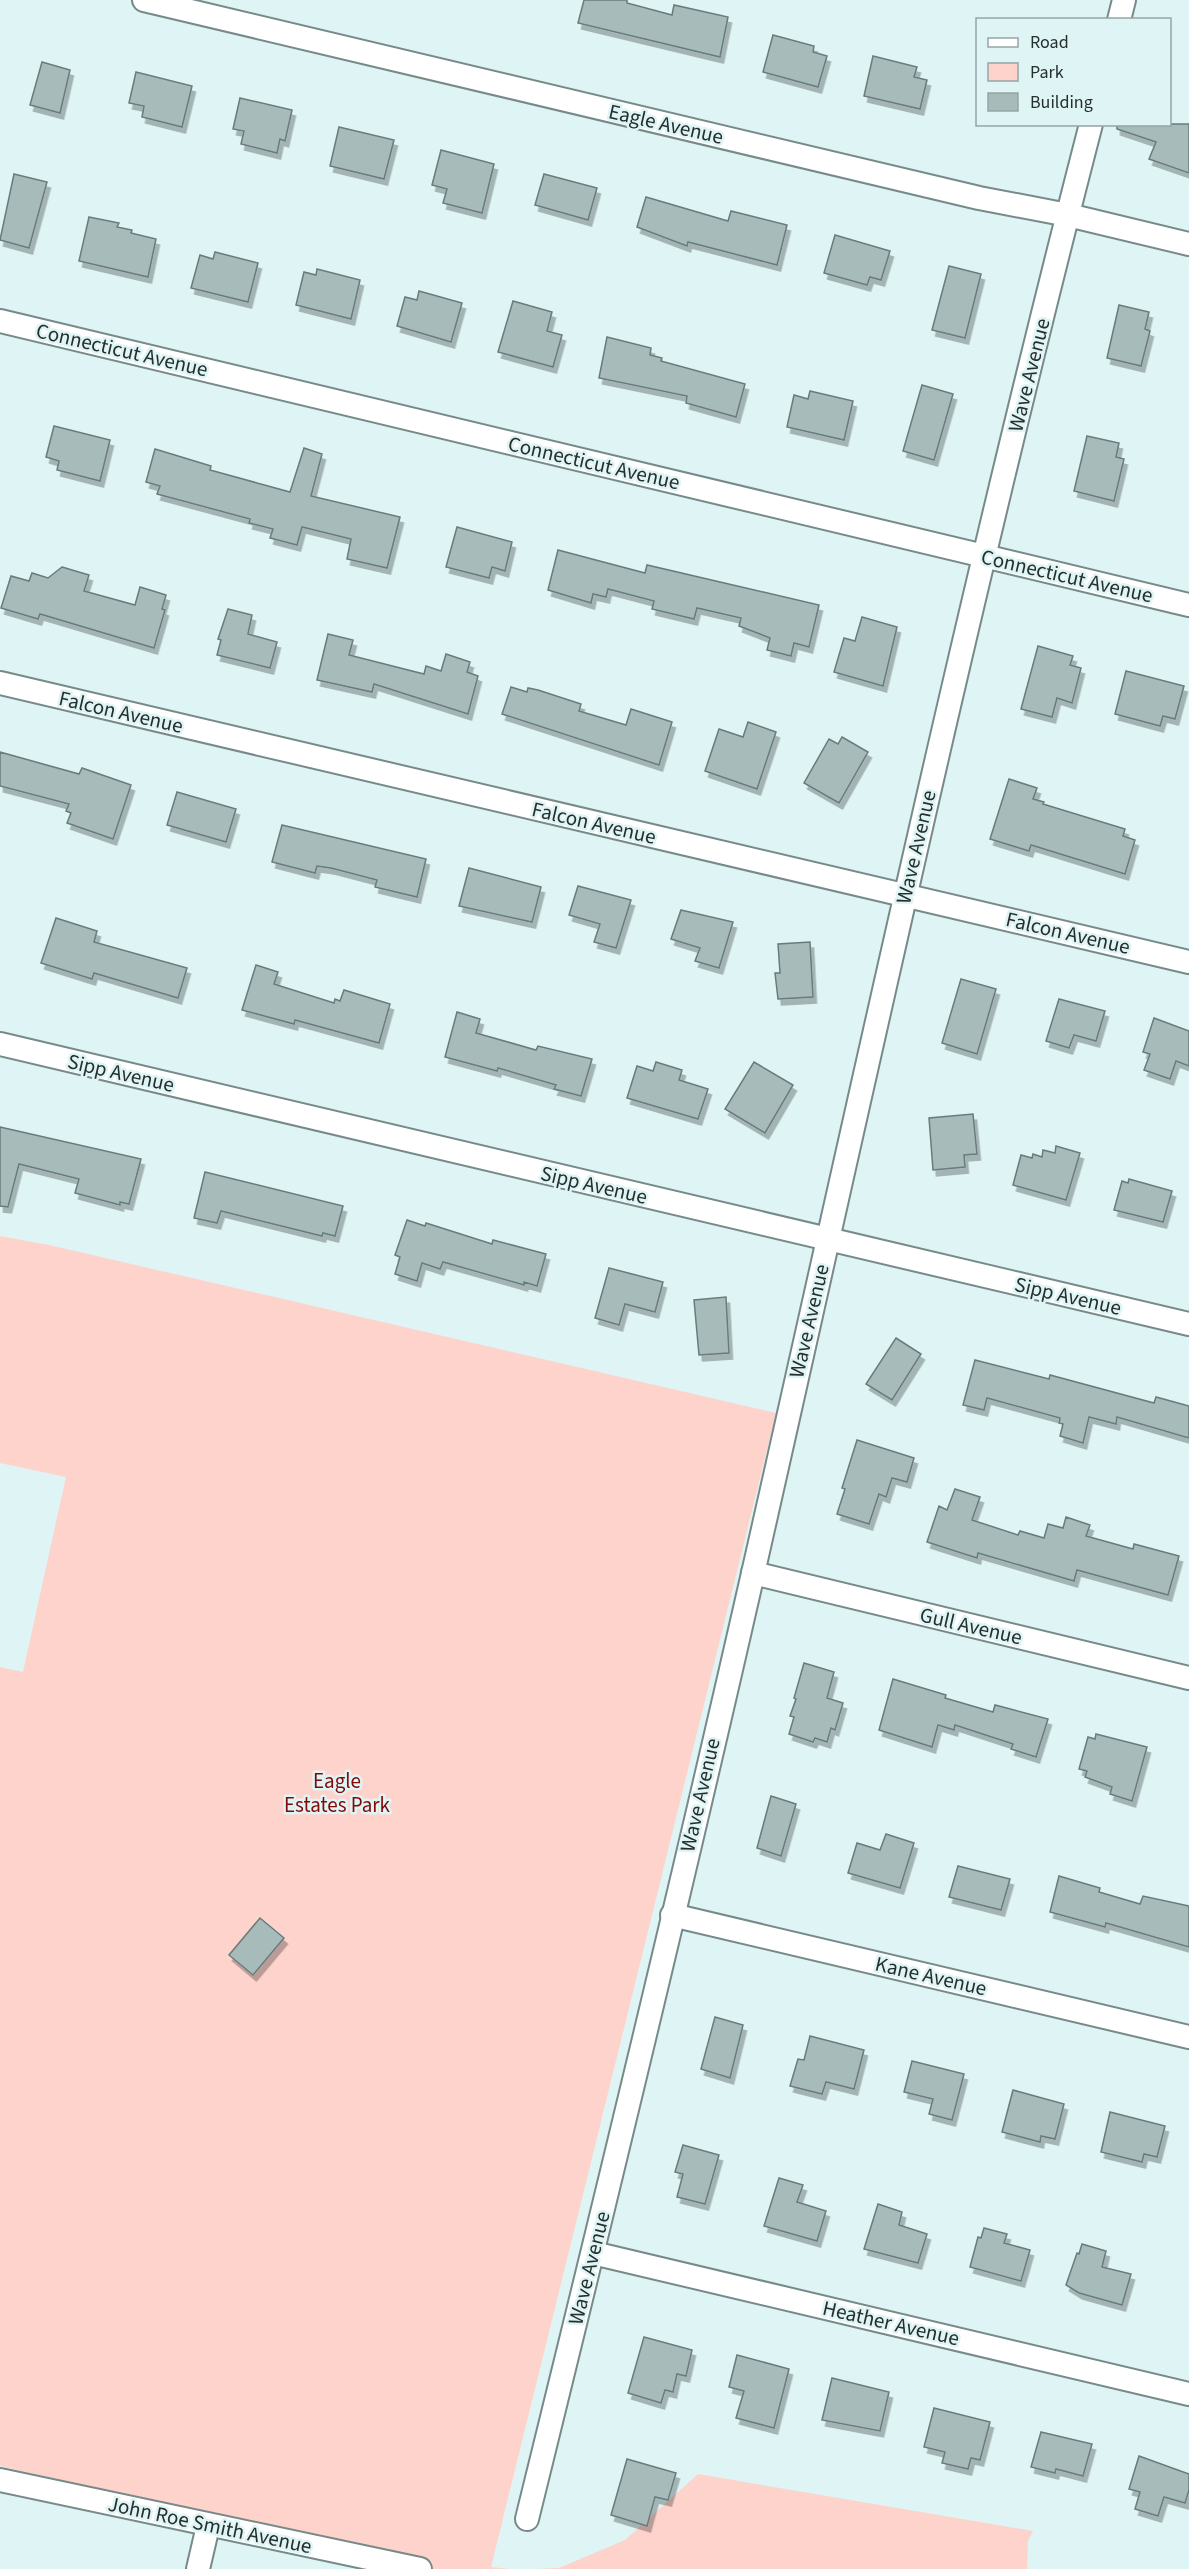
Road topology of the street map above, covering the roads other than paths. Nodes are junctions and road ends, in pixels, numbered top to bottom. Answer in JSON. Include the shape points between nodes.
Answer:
{"nodes":[{"id":1,"x":144,"y":0,"type":"edge"},
{"id":2,"x":1124,"y":0,"type":"edge"},
{"id":3,"x":1120,"y":18,"type":"edge"},
{"id":4,"x":1090,"y":126,"type":"edge"},
{"id":5,"x":1068,"y":215,"type":"junction"},
{"id":6,"x":1189,"y":244,"type":"edge"},
{"id":7,"x":0,"y":321,"type":"edge"},
{"id":8,"x":985,"y":556,"type":"junction"},
{"id":9,"x":1189,"y":605,"type":"edge"},
{"id":10,"x":0,"y":683,"type":"edge"},
{"id":11,"x":905,"y":894,"type":"junction"},
{"id":12,"x":1189,"y":962,"type":"edge"},
{"id":13,"x":0,"y":1044,"type":"edge"},
{"id":14,"x":827,"y":1239,"type":"junction"},
{"id":15,"x":1189,"y":1324,"type":"edge"},
{"id":16,"x":753,"y":1574,"type":"junction"},
{"id":17,"x":1189,"y":1678,"type":"edge"},
{"id":18,"x":672,"y":1915,"type":"junction"},
{"id":19,"x":1189,"y":2037,"type":"edge"},
{"id":20,"x":593,"y":2253,"type":"junction"},
{"id":21,"x":1189,"y":2394,"type":"edge"},
{"id":22,"x":0,"y":2480,"type":"edge"},
{"id":23,"x":527,"y":2518,"type":"dead end"},
{"id":24,"x":208,"y":2526,"type":"junction"},
{"id":25,"x":198,"y":2569,"type":"edge"},
{"id":26,"x":420,"y":2569,"type":"edge"}],
"edges":[{"from":1,"to":5,"type":"street","name":"Eagle Avenue","via":[[979,198]]},
{"from":2,"to":3,"type":"street"},
{"from":4,"to":5,"type":"street","name":"Wave Avenue"},
{"from":5,"to":6,"type":"street","name":"Eagle Avenue"},
{"from":5,"to":8,"type":"street","name":"Wave Avenue"},
{"from":7,"to":8,"type":"street","name":"Connecticut Avenue"},
{"from":8,"to":9,"type":"street","name":"Connecticut Avenue"},
{"from":8,"to":11,"type":"street","name":"Wave Avenue"},
{"from":10,"to":11,"type":"street","name":"Falcon Avenue"},
{"from":11,"to":12,"type":"street","name":"Falcon Avenue"},
{"from":11,"to":14,"type":"street","name":"Wave Avenue"},
{"from":13,"to":14,"type":"street","name":"Sipp Avenue"},
{"from":14,"to":15,"type":"street","name":"Sipp Avenue"},
{"from":14,"to":16,"type":"street","name":"Wave Avenue"},
{"from":16,"to":17,"type":"street","name":"Gull Avenue"},
{"from":16,"to":18,"type":"street","name":"Wave Avenue"},
{"from":18,"to":19,"type":"street","name":"Kane Avenue"},
{"from":18,"to":20,"type":"street","name":"Wave Avenue"},
{"from":20,"to":21,"type":"street","name":"Heather Avenue"},
{"from":20,"to":23,"type":"street","name":"Wave Avenue"},
{"from":22,"to":24,"type":"street","name":"John Roe Smith Avenue"},
{"from":24,"to":25,"type":"street"},
{"from":24,"to":26,"type":"street","name":"John Roe Smith Avenue"}]}
